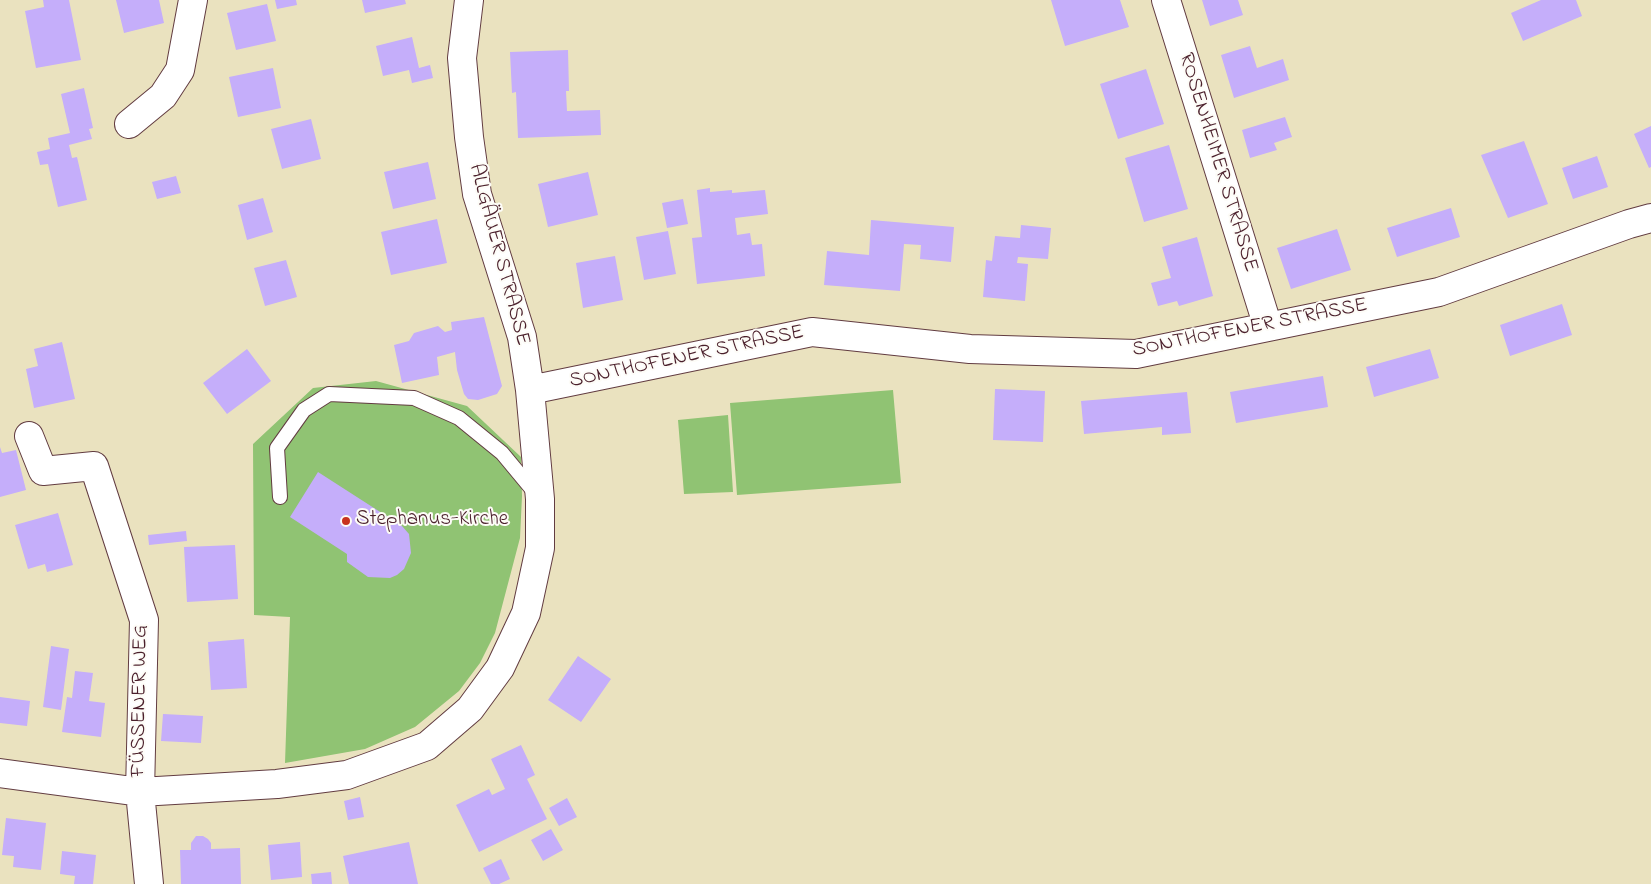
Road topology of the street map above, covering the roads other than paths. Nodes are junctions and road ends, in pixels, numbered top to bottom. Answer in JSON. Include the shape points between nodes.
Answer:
{"nodes":[{"id":1,"x":193,"y":0,"type":"edge"},
{"id":2,"x":469,"y":0,"type":"edge"},
{"id":3,"x":1166,"y":0,"type":"edge"},
{"id":4,"x":129,"y":124,"type":"dead end"},
{"id":5,"x":1651,"y":218,"type":"edge"},
{"id":6,"x":1268,"y":327,"type":"junction"},
{"id":7,"x":530,"y":390,"type":"junction"},
{"id":8,"x":29,"y":436,"type":"dead end"},
{"id":9,"x":280,"y":497,"type":"dead end"},
{"id":10,"x":540,"y":499,"type":"junction"},
{"id":11,"x":0,"y":773,"type":"edge"},
{"id":12,"x":140,"y":792,"type":"junction"},
{"id":13,"x":150,"y":884,"type":"edge"}],
"edges":[{"from":1,"to":4,"type":"street","via":[[180,70],[163,96]]},
{"from":2,"to":7,"type":"street","name":"ALLGÄUER STRASSE","via":[[462,58],[477,194],[522,337]]},
{"from":3,"to":6,"type":"street","name":"ROSENHEIMER STRASSE"},
{"from":5,"to":6,"type":"street","name":"SONTHOFENER STRASSE","via":[[1438,292]]},
{"from":6,"to":7,"type":"street","name":"SONTHOFENER STRASSE","via":[[1136,354],[970,349],[812,332]]},
{"from":7,"to":10,"type":"street"},
{"from":8,"to":12,"type":"street","name":"FÜSSENER WEG","via":[[44,471],[94,466],[144,620]]},
{"from":9,"to":10,"type":"lane","via":[[276,448],[304,410],[329,394],[338,394],[414,398],[459,418],[502,453]]},
{"from":10,"to":12,"type":"street","via":[[540,548],[526,613],[500,668],[470,709],[427,746],[347,775],[276,784]]},
{"from":11,"to":12,"type":"street"},
{"from":12,"to":13,"type":"street"}]}
